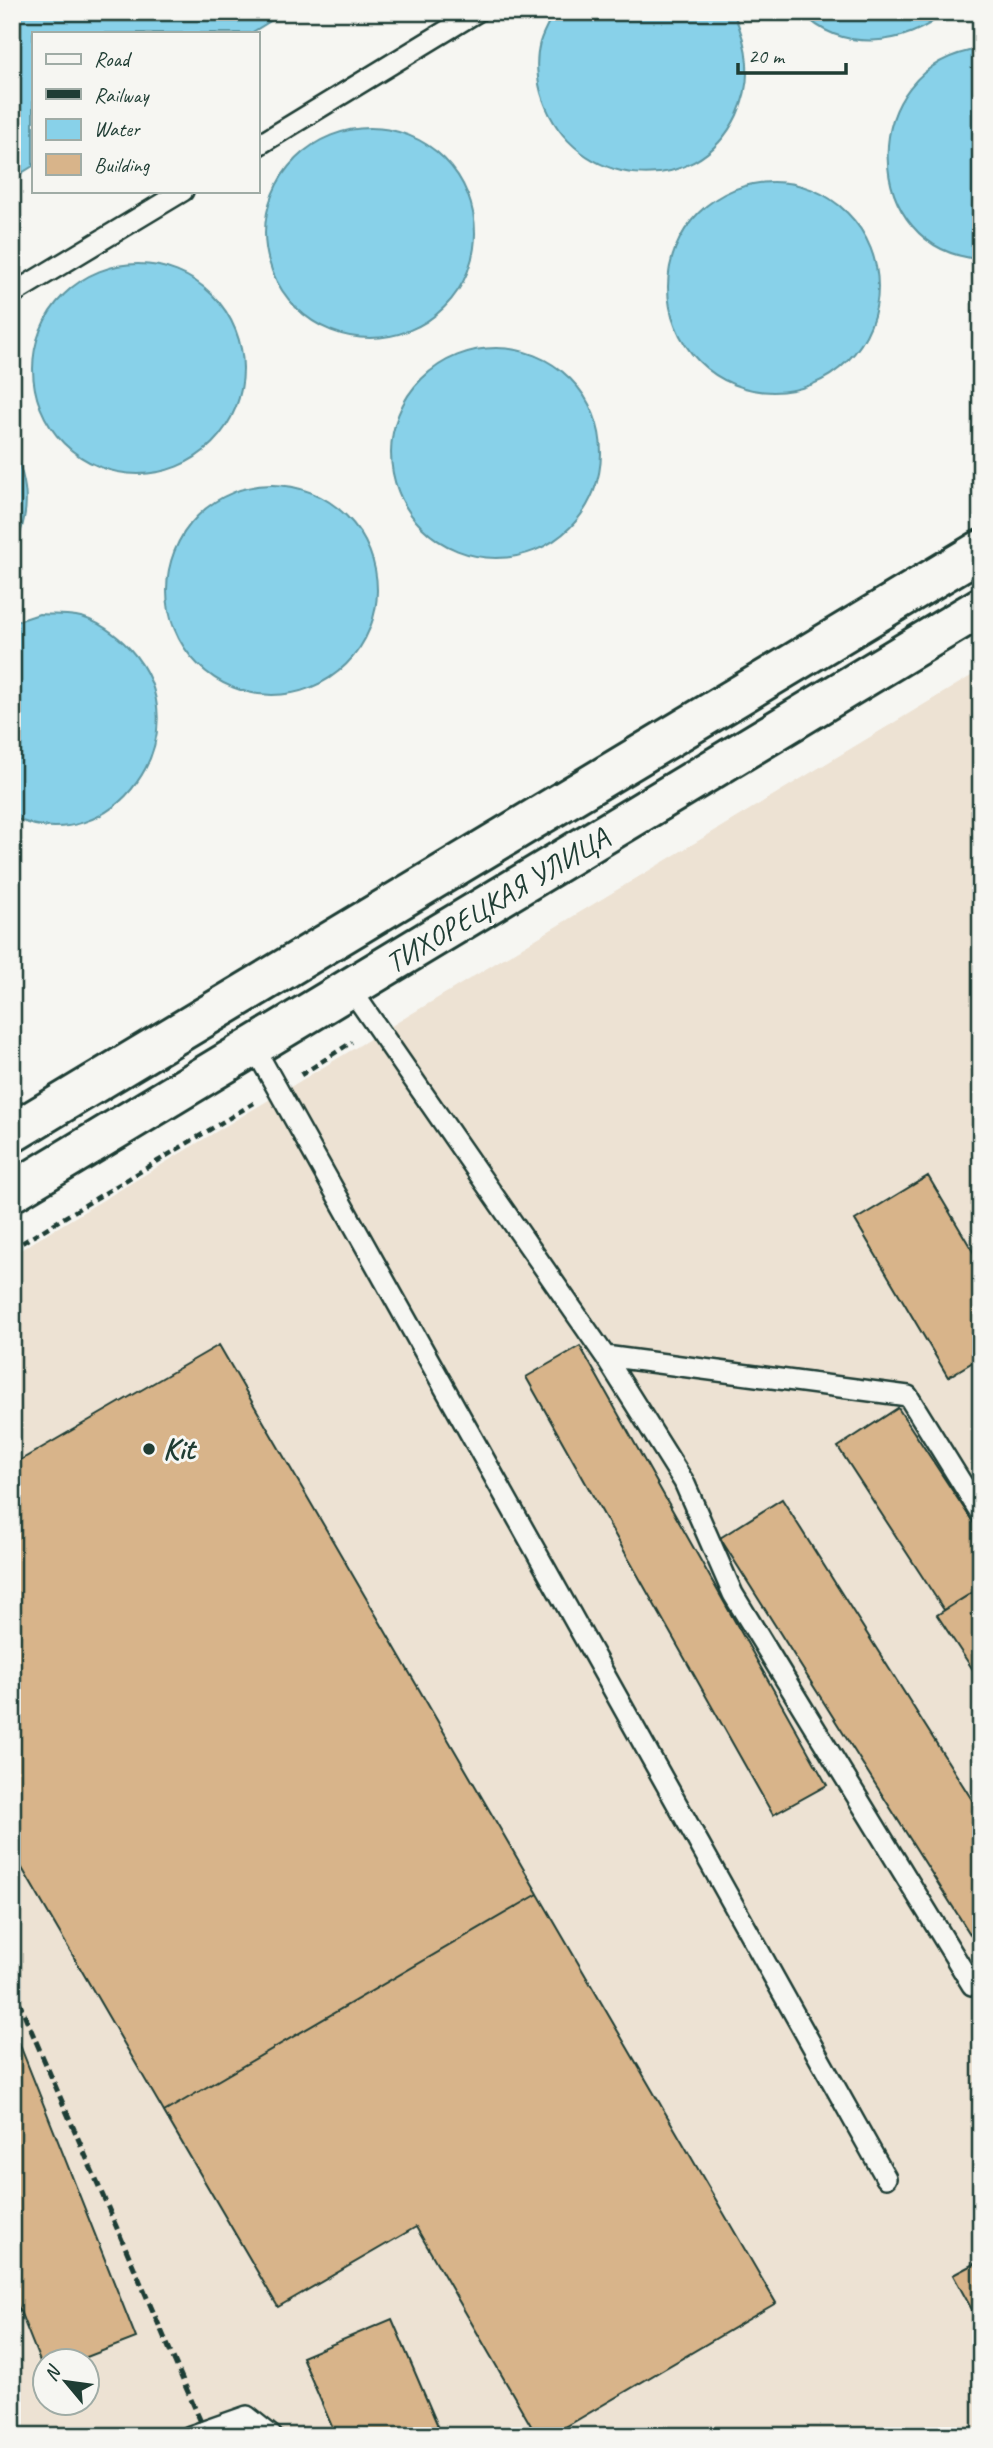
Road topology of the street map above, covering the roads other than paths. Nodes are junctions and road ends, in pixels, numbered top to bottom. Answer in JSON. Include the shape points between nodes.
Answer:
{"nodes":[{"id":1,"x":477,"y":12,"type":"edge"},
{"id":2,"x":259,"y":144,"type":"edge"},
{"id":3,"x":181,"y":192,"type":"edge"},
{"id":4,"x":12,"y":294,"type":"edge"},
{"id":5,"x":981,"y":550,"type":"edge"},
{"id":6,"x":981,"y":607,"type":"edge"},
{"id":7,"x":350,"y":988,"type":"junction"},
{"id":8,"x":254,"y":1047,"type":"junction"},
{"id":9,"x":12,"y":1133,"type":"edge"},
{"id":10,"x":12,"y":1192,"type":"edge"},
{"id":11,"x":605,"y":1356,"type":"junction"},
{"id":12,"x":981,"y":1514,"type":"edge"},
{"id":13,"x":981,"y":1979,"type":"edge"},
{"id":14,"x":886,"y":2178,"type":"dead end"},
{"id":15,"x":190,"y":2436,"type":"edge"},
{"id":16,"x":272,"y":2436,"type":"edge"}],
"edges":[{"from":1,"to":2,"type":"lane"},
{"from":3,"to":4,"type":"lane"},
{"from":5,"to":9,"type":"main road","name":"ТИХОРЕЦКАЯ УЛИЦА"},
{"from":6,"to":7,"type":"main road","name":"ТИХОРЕЦКАЯ УЛИЦА"},
{"from":7,"to":8,"type":"main road","name":"ТИХОРЕЦКАЯ УЛИЦА"},
{"from":7,"to":11,"type":"lane"},
{"from":8,"to":10,"type":"main road","name":"ТИХОРЕЦКАЯ УЛИЦА"},
{"from":8,"to":14,"type":"lane"},
{"from":11,"to":12,"type":"lane","via":[[908,1396]]},
{"from":11,"to":13,"type":"lane","via":[[684,1482],[733,1594],[972,1985]]},
{"from":15,"to":16,"type":"lane","via":[[247,2416]]}]}
